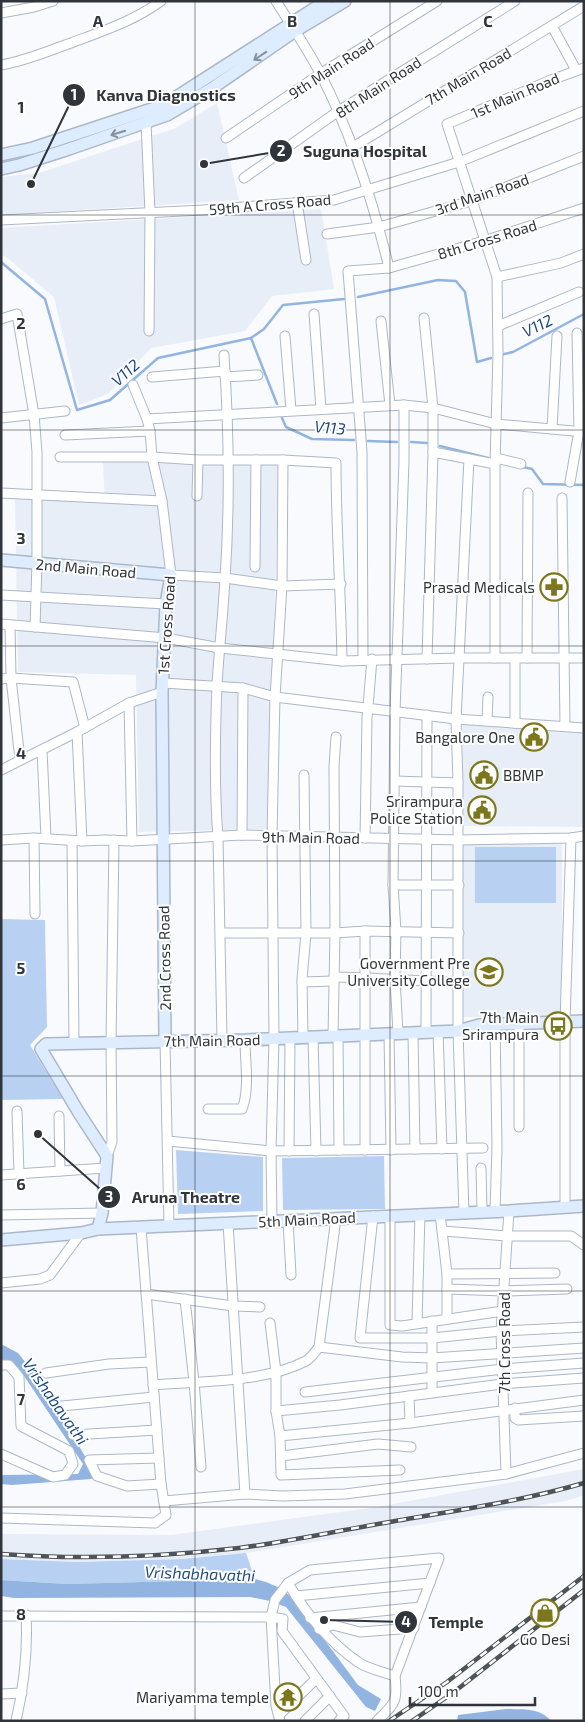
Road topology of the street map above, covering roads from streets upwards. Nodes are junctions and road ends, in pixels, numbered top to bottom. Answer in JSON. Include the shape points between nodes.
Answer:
{"nodes":[{"id":1,"x":52,"y":1,"type":"edge"},
{"id":2,"x":161,"y":1,"type":"edge"},
{"id":3,"x":276,"y":1,"type":"edge"},
{"id":4,"x":326,"y":1,"type":"edge"},
{"id":5,"x":345,"y":1,"type":"edge"},
{"id":6,"x":437,"y":1,"type":"edge"},
{"id":7,"x":515,"y":1,"type":"edge"},
{"id":8,"x":584,"y":6,"type":"edge"},
{"id":9,"x":1,"y":12,"type":"edge"},
{"id":10,"x":552,"y":26,"type":"junction"},
{"id":11,"x":293,"y":28,"type":"junction"},
{"id":12,"x":1,"y":65,"type":"edge"},
{"id":13,"x":580,"y":69,"type":"edge"},
{"id":14,"x":320,"y":74,"type":"junction"},
{"id":15,"x":584,"y":111,"type":"edge"},
{"id":16,"x":337,"y":112,"type":"junction"},
{"id":17,"x":146,"y":122,"type":"junction"},
{"id":18,"x":226,"y":138,"type":"dead end"},
{"id":19,"x":353,"y":147,"type":"junction"},
{"id":20,"x":1,"y":155,"type":"edge"},
{"id":21,"x":584,"y":156,"type":"edge"},
{"id":22,"x":459,"y":162,"type":"junction"},
{"id":23,"x":1,"y":169,"type":"edge"},
{"id":24,"x":244,"y":178,"type":"dead end"},
{"id":25,"x":368,"y":189,"type":"junction"},
{"id":26,"x":471,"y":201,"type":"junction"},
{"id":27,"x":297,"y":202,"type":"junction"},
{"id":28,"x":584,"y":208,"type":"edge"},
{"id":29,"x":150,"y":212,"type":"junction"},
{"id":30,"x":1,"y":220,"type":"edge"},
{"id":31,"x":379,"y":227,"type":"junction"},
{"id":32,"x":327,"y":234,"type":"dead end"},
{"id":33,"x":484,"y":241,"type":"junction"},
{"id":34,"x":584,"y":254,"type":"edge"},
{"id":35,"x":306,"y":260,"type":"dead end"},
{"id":36,"x":389,"y":268,"type":"junction"},
{"id":37,"x":497,"y":277,"type":"junction"},
{"id":38,"x":579,"y":292,"type":"dead end"},
{"id":39,"x":314,"y":314,"type":"dead end"},
{"id":40,"x":424,"y":318,"type":"dead end"},
{"id":41,"x":1,"y":319,"type":"edge"},
{"id":42,"x":381,"y":321,"type":"dead end"},
{"id":43,"x":498,"y":326,"type":"junction"},
{"id":44,"x":149,"y":331,"type":"dead end"},
{"id":45,"x":577,"y":333,"type":"dead end"},
{"id":46,"x":286,"y":336,"type":"dead end"},
{"id":47,"x":557,"y":336,"type":"dead end"},
{"id":48,"x":224,"y":355,"type":"dead end"},
{"id":49,"x":225,"y":374,"type":"junction"},
{"id":50,"x":258,"y":375,"type":"dead end"},
{"id":51,"x":152,"y":377,"type":"dead end"},
{"id":52,"x":134,"y":385,"type":"dead end"},
{"id":53,"x":390,"y":405,"type":"junction"},
{"id":54,"x":404,"y":405,"type":"junction"},
{"id":55,"x":359,"y":408,"type":"junction"},
{"id":56,"x":433,"y":408,"type":"junction"},
{"id":57,"x":321,"y":409,"type":"junction"},
{"id":58,"x":291,"y":410,"type":"junction"},
{"id":59,"x":65,"y":411,"type":"dead end"},
{"id":60,"x":228,"y":414,"type":"junction"},
{"id":61,"x":34,"y":415,"type":"junction"},
{"id":62,"x":1,"y":418,"type":"edge"},
{"id":63,"x":147,"y":419,"type":"junction"},
{"id":64,"x":496,"y":424,"type":"junction"},
{"id":65,"x":552,"y":429,"type":"junction"},
{"id":66,"x":150,"y":431,"type":"junction"},
{"id":67,"x":581,"y":432,"type":"edge"},
{"id":68,"x":65,"y":435,"type":"dead end"},
{"id":69,"x":433,"y":452,"type":"junction"},
{"id":70,"x":152,"y":457,"type":"junction"},
{"id":71,"x":60,"y":458,"type":"dead end"},
{"id":72,"x":469,"y":459,"type":"junction"},
{"id":73,"x":198,"y":460,"type":"junction"},
{"id":74,"x":228,"y":460,"type":"junction"},
{"id":75,"x":256,"y":460,"type":"junction"},
{"id":76,"x":283,"y":460,"type":"junction"},
{"id":77,"x":496,"y":461,"type":"junction"},
{"id":78,"x":521,"y":464,"type":"dead end"},
{"id":79,"x":570,"y":482,"type":"dead end"},
{"id":80,"x":1,"y":493,"type":"edge"},
{"id":81,"x":528,"y":493,"type":"dead end"},
{"id":82,"x":37,"y":495,"type":"junction"},
{"id":83,"x":197,"y":496,"type":"dead end"},
{"id":84,"x":562,"y":498,"type":"dead end"},
{"id":85,"x":162,"y":501,"type":"junction"},
{"id":86,"x":1,"y":560,"type":"edge"},
{"id":87,"x":37,"y":563,"type":"junction"},
{"id":88,"x":255,"y":567,"type":"dead end"},
{"id":89,"x":171,"y":575,"type":"junction"},
{"id":90,"x":225,"y":578,"type":"junction"},
{"id":91,"x":341,"y":584,"type":"junction"},
{"id":92,"x":282,"y":586,"type":"junction"},
{"id":93,"x":1,"y":595,"type":"edge"},
{"id":94,"x":36,"y":597,"type":"junction"},
{"id":95,"x":166,"y":604,"type":"junction"},
{"id":96,"x":6,"y":624,"type":"edge"},
{"id":97,"x":34,"y":627,"type":"junction"},
{"id":98,"x":166,"y":638,"type":"junction"},
{"id":99,"x":220,"y":648,"type":"junction"},
{"id":100,"x":277,"y":654,"type":"junction"},
{"id":101,"x":460,"y":658,"type":"junction"},
{"id":102,"x":495,"y":658,"type":"junction"},
{"id":103,"x":515,"y":658,"type":"junction"},
{"id":104,"x":527,"y":658,"type":"junction"},
{"id":105,"x":563,"y":658,"type":"junction"},
{"id":106,"x":584,"y":658,"type":"edge"},
{"id":107,"x":372,"y":659,"type":"junction"},
{"id":108,"x":397,"y":659,"type":"junction"},
{"id":109,"x":427,"y":659,"type":"junction"},
{"id":110,"x":363,"y":660,"type":"junction"},
{"id":111,"x":342,"y":661,"type":"junction"},
{"id":112,"x":11,"y":678,"type":"junction"},
{"id":113,"x":1,"y":679,"type":"edge"},
{"id":114,"x":217,"y":686,"type":"junction"},
{"id":115,"x":162,"y":687,"type":"junction"},
{"id":116,"x":243,"y":688,"type":"junction"},
{"id":117,"x":275,"y":697,"type":"junction"},
{"id":118,"x":488,"y":697,"type":"dead end"},
{"id":119,"x":129,"y":703,"type":"junction"},
{"id":120,"x":368,"y":708,"type":"junction"},
{"id":121,"x":395,"y":712,"type":"junction"},
{"id":122,"x":427,"y":715,"type":"junction"},
{"id":123,"x":456,"y":719,"type":"junction"},
{"id":124,"x":487,"y":721,"type":"junction"},
{"id":125,"x":515,"y":723,"type":"junction"},
{"id":126,"x":564,"y":726,"type":"junction"},
{"id":127,"x":584,"y":728,"type":"edge"},
{"id":128,"x":81,"y":730,"type":"junction"},
{"id":129,"x":336,"y":737,"type":"dead end"},
{"id":130,"x":42,"y":750,"type":"junction"},
{"id":131,"x":20,"y":760,"type":"junction"},
{"id":132,"x":1,"y":770,"type":"edge"},
{"id":133,"x":304,"y":774,"type":"dead end"},
{"id":134,"x":395,"y":782,"type":"junction"},
{"id":135,"x":427,"y":782,"type":"junction"},
{"id":136,"x":458,"y":783,"type":"junction"},
{"id":137,"x":242,"y":836,"type":"junction"},
{"id":138,"x":272,"y":836,"type":"junction"},
{"id":139,"x":584,"y":836,"type":"edge"},
{"id":140,"x":218,"y":837,"type":"junction"},
{"id":141,"x":304,"y":837,"type":"junction"},
{"id":142,"x":335,"y":837,"type":"junction"},
{"id":143,"x":34,"y":838,"type":"junction"},
{"id":144,"x":46,"y":838,"type":"junction"},
{"id":145,"x":365,"y":838,"type":"junction"},
{"id":146,"x":570,"y":838,"type":"junction"},
{"id":147,"x":394,"y":839,"type":"junction"},
{"id":148,"x":427,"y":839,"type":"junction"},
{"id":149,"x":1,"y":840,"type":"edge"},
{"id":150,"x":114,"y":840,"type":"junction"},
{"id":151,"x":163,"y":840,"type":"junction"},
{"id":152,"x":459,"y":840,"type":"junction"},
{"id":153,"x":72,"y":841,"type":"junction"},
{"id":154,"x":82,"y":841,"type":"junction"},
{"id":155,"x":132,"y":841,"type":"junction"},
{"id":156,"x":393,"y":885,"type":"junction"},
{"id":157,"x":427,"y":885,"type":"junction"},
{"id":158,"x":459,"y":885,"type":"junction"},
{"id":159,"x":35,"y":914,"type":"dead end"},
{"id":160,"x":366,"y":931,"type":"junction"},
{"id":161,"x":396,"y":931,"type":"junction"},
{"id":162,"x":306,"y":933,"type":"junction"},
{"id":163,"x":335,"y":933,"type":"junction"},
{"id":164,"x":426,"y":933,"type":"junction"},
{"id":165,"x":459,"y":933,"type":"junction"},
{"id":166,"x":221,"y":934,"type":"junction"},
{"id":167,"x":274,"y":934,"type":"junction"},
{"id":168,"x":366,"y":977,"type":"junction"},
{"id":169,"x":396,"y":978,"type":"junction"},
{"id":170,"x":334,"y":979,"type":"junction"},
{"id":171,"x":302,"y":982,"type":"junction"},
{"id":172,"x":426,"y":982,"type":"junction"},
{"id":173,"x":459,"y":982,"type":"junction"},
{"id":174,"x":584,"y":1021,"type":"edge"},
{"id":175,"x":565,"y":1022,"type":"junction"},
{"id":176,"x":519,"y":1024,"type":"junction"},
{"id":177,"x":495,"y":1025,"type":"junction"},
{"id":178,"x":458,"y":1030,"type":"junction"},
{"id":179,"x":438,"y":1031,"type":"junction"},
{"id":180,"x":413,"y":1032,"type":"junction"},
{"id":181,"x":426,"y":1032,"type":"junction"},
{"id":182,"x":393,"y":1033,"type":"junction"},
{"id":183,"x":365,"y":1035,"type":"junction"},
{"id":184,"x":335,"y":1036,"type":"junction"},
{"id":185,"x":308,"y":1037,"type":"junction"},
{"id":186,"x":290,"y":1038,"type":"junction"},
{"id":187,"x":274,"y":1039,"type":"junction"},
{"id":188,"x":222,"y":1040,"type":"junction"},
{"id":189,"x":245,"y":1040,"type":"junction"},
{"id":190,"x":111,"y":1042,"type":"junction"},
{"id":191,"x":165,"y":1042,"type":"junction"},
{"id":192,"x":74,"y":1043,"type":"junction"},
{"id":193,"x":208,"y":1108,"type":"dead end"},
{"id":194,"x":17,"y":1112,"type":"dead end"},
{"id":195,"x":58,"y":1116,"type":"dead end"},
{"id":196,"x":520,"y":1127,"type":"dead end"},
{"id":197,"x":168,"y":1141,"type":"junction"},
{"id":198,"x":483,"y":1148,"type":"dead end"},
{"id":199,"x":414,"y":1149,"type":"junction"},
{"id":200,"x":442,"y":1149,"type":"junction"},
{"id":201,"x":462,"y":1149,"type":"junction"},
{"id":202,"x":339,"y":1150,"type":"junction"},
{"id":203,"x":366,"y":1150,"type":"junction"},
{"id":204,"x":391,"y":1150,"type":"junction"},
{"id":205,"x":271,"y":1151,"type":"junction"},
{"id":206,"x":290,"y":1151,"type":"junction"},
{"id":207,"x":316,"y":1151,"type":"junction"},
{"id":208,"x":107,"y":1156,"type":"junction"},
{"id":209,"x":106,"y":1168,"type":"junction"},
{"id":210,"x":481,"y":1168,"type":"dead end"},
{"id":211,"x":60,"y":1171,"type":"junction"},
{"id":212,"x":19,"y":1174,"type":"junction"},
{"id":213,"x":1,"y":1175,"type":"edge"},
{"id":214,"x":584,"y":1206,"type":"edge"},
{"id":215,"x":565,"y":1207,"type":"junction"},
{"id":216,"x":495,"y":1211,"type":"junction"},
{"id":217,"x":509,"y":1211,"type":"junction"},
{"id":218,"x":482,"y":1212,"type":"junction"},
{"id":219,"x":102,"y":1213,"type":"junction"},
{"id":220,"x":464,"y":1213,"type":"junction"},
{"id":221,"x":420,"y":1214,"type":"junction"},
{"id":222,"x":440,"y":1214,"type":"junction"},
{"id":223,"x":1,"y":1216,"type":"edge"},
{"id":224,"x":373,"y":1216,"type":"junction"},
{"id":225,"x":390,"y":1216,"type":"junction"},
{"id":226,"x":336,"y":1218,"type":"junction"},
{"id":227,"x":288,"y":1220,"type":"junction"},
{"id":228,"x":272,"y":1221,"type":"junction"},
{"id":229,"x":228,"y":1223,"type":"junction"},
{"id":230,"x":169,"y":1226,"type":"junction"},
{"id":231,"x":140,"y":1228,"type":"junction"},
{"id":232,"x":98,"y":1229,"type":"junction"},
{"id":233,"x":443,"y":1231,"type":"junction"},
{"id":234,"x":81,"y":1233,"type":"junction"},
{"id":235,"x":507,"y":1236,"type":"junction"},
{"id":236,"x":1,"y":1240,"type":"edge"},
{"id":237,"x":584,"y":1245,"type":"edge"},
{"id":238,"x":555,"y":1273,"type":"dead end"},
{"id":239,"x":447,"y":1274,"type":"junction"},
{"id":240,"x":505,"y":1274,"type":"junction"},
{"id":241,"x":291,"y":1275,"type":"dead end"},
{"id":242,"x":1,"y":1283,"type":"edge"},
{"id":243,"x":447,"y":1289,"type":"junction"},
{"id":244,"x":567,"y":1289,"type":"dead end"},
{"id":245,"x":504,"y":1291,"type":"junction"},
{"id":246,"x":146,"y":1294,"type":"junction"},
{"id":247,"x":185,"y":1299,"type":"junction"},
{"id":248,"x":233,"y":1306,"type":"junction"},
{"id":249,"x":260,"y":1308,"type":"dead end"},
{"id":250,"x":503,"y":1311,"type":"junction"},
{"id":251,"x":446,"y":1319,"type":"junction"},
{"id":252,"x":432,"y":1321,"type":"junction"},
{"id":253,"x":270,"y":1323,"type":"dead end"},
{"id":254,"x":417,"y":1323,"type":"junction"},
{"id":255,"x":584,"y":1327,"type":"edge"},
{"id":256,"x":501,"y":1331,"type":"junction"},
{"id":257,"x":432,"y":1338,"type":"junction"},
{"id":258,"x":319,"y":1347,"type":"junction"},
{"id":259,"x":584,"y":1348,"type":"edge"},
{"id":260,"x":502,"y":1354,"type":"junction"},
{"id":261,"x":432,"y":1358,"type":"junction"},
{"id":262,"x":151,"y":1362,"type":"junction"},
{"id":263,"x":584,"y":1363,"type":"edge"},
{"id":264,"x":1,"y":1365,"type":"edge"},
{"id":265,"x":502,"y":1369,"type":"junction"},
{"id":266,"x":276,"y":1372,"type":"junction"},
{"id":267,"x":46,"y":1373,"type":"dead end"},
{"id":268,"x":432,"y":1377,"type":"junction"},
{"id":269,"x":238,"y":1378,"type":"junction"},
{"id":270,"x":584,"y":1378,"type":"edge"},
{"id":271,"x":194,"y":1382,"type":"junction"},
{"id":272,"x":502,"y":1384,"type":"junction"},
{"id":273,"x":153,"y":1385,"type":"junction"},
{"id":274,"x":305,"y":1392,"type":"dead end"},
{"id":275,"x":432,"y":1392,"type":"junction"},
{"id":276,"x":409,"y":1396,"type":"junction"},
{"id":277,"x":154,"y":1397,"type":"junction"},
{"id":278,"x":584,"y":1400,"type":"edge"},
{"id":279,"x":62,"y":1406,"type":"dead end"},
{"id":280,"x":515,"y":1408,"type":"junction"},
{"id":281,"x":504,"y":1410,"type":"junction"},
{"id":282,"x":276,"y":1411,"type":"junction"},
{"id":283,"x":584,"y":1416,"type":"edge"},
{"id":284,"x":410,"y":1423,"type":"junction"},
{"id":285,"x":157,"y":1430,"type":"junction"},
{"id":286,"x":73,"y":1435,"type":"dead end"},
{"id":287,"x":280,"y":1436,"type":"junction"},
{"id":288,"x":411,"y":1446,"type":"dead end"},
{"id":289,"x":584,"y":1453,"type":"edge"},
{"id":290,"x":1,"y":1454,"type":"edge"},
{"id":291,"x":281,"y":1456,"type":"junction"},
{"id":292,"x":159,"y":1458,"type":"junction"},
{"id":293,"x":201,"y":1467,"type":"dead end"},
{"id":294,"x":400,"y":1470,"type":"dead end"},
{"id":295,"x":506,"y":1474,"type":"junction"},
{"id":296,"x":161,"y":1484,"type":"junction"},
{"id":297,"x":245,"y":1494,"type":"junction"},
{"id":298,"x":164,"y":1501,"type":"junction"},
{"id":299,"x":1,"y":1518,"type":"edge"},
{"id":300,"x":430,"y":1583,"type":"junction"},
{"id":301,"x":286,"y":1585,"type":"junction"},
{"id":302,"x":296,"y":1596,"type":"junction"},
{"id":303,"x":421,"y":1607,"type":"junction"},
{"id":304,"x":1,"y":1616,"type":"edge"},
{"id":305,"x":26,"y":1616,"type":"junction"},
{"id":306,"x":271,"y":1617,"type":"junction"},
{"id":307,"x":310,"y":1618,"type":"junction"},
{"id":308,"x":319,"y":1628,"type":"junction"},
{"id":309,"x":414,"y":1628,"type":"junction"},
{"id":310,"x":395,"y":1676,"type":"junction"},
{"id":311,"x":316,"y":1679,"type":"junction"},
{"id":312,"x":22,"y":1693,"type":"junction"},
{"id":313,"x":1,"y":1694,"type":"edge"},
{"id":314,"x":330,"y":1696,"type":"junction"},
{"id":315,"x":279,"y":1718,"type":"edge"},
{"id":316,"x":379,"y":1719,"type":"edge"},
{"id":317,"x":16,"y":1721,"type":"edge"},
{"id":318,"x":306,"y":1721,"type":"edge"},
{"id":319,"x":339,"y":1721,"type":"edge"}],
"edges":[{"from":1,"to":9,"type":"street"},
{"from":2,"to":12,"type":"street","via":[[104,31],[31,58]]},
{"from":3,"to":11,"type":"street"},
{"from":4,"to":11,"type":"street"},
{"from":5,"to":11,"type":"street"},
{"from":6,"to":14,"type":"street","name":"9th Main Road"},
{"from":7,"to":16,"type":"street","name":"8th Main Road"},
{"from":8,"to":10,"type":"street","name":"7th Main Road"},
{"from":10,"to":13,"type":"street"},
{"from":10,"to":19,"type":"street","name":"7th Main Road"},
{"from":11,"to":14,"type":"street"},
{"from":11,"to":17,"type":"street","one_way":true,"via":[[203,94],[167,115]]},
{"from":11,"to":20,"type":"street","via":[[164,104],[33,148]]},
{"from":13,"to":22,"type":"street","name":"1st Main Road","via":[[446,124]]},
{"from":14,"to":16,"type":"street"},
{"from":14,"to":18,"type":"street","name":"9th Main Road"},
{"from":15,"to":22,"type":"street","name":"59th A Cross Road"},
{"from":16,"to":19,"type":"street"},
{"from":16,"to":24,"type":"street","name":"8th Main Road"},
{"from":17,"to":23,"type":"street","one_way":true},
{"from":17,"to":29,"type":"street"},
{"from":19,"to":25,"type":"street"},
{"from":21,"to":26,"type":"street","name":"3rd Main Road"},
{"from":22,"to":25,"type":"street","name":"59th A Cross Road"},
{"from":22,"to":26,"type":"street"},
{"from":25,"to":27,"type":"street","name":"59th A Cross Road","via":[[334,200]]},
{"from":25,"to":31,"type":"street"},
{"from":26,"to":31,"type":"street","name":"3rd Main Road"},
{"from":26,"to":33,"type":"street"},
{"from":27,"to":29,"type":"street","name":"59th A Cross Road"},
{"from":27,"to":35,"type":"street"},
{"from":28,"to":33,"type":"street","name":"8th Cross Road"},
{"from":29,"to":30,"type":"street","name":"59th A Cross Road"},
{"from":29,"to":44,"type":"street"},
{"from":31,"to":32,"type":"street","name":"3rd Main Road"},
{"from":31,"to":36,"type":"street"},
{"from":33,"to":36,"type":"street","name":"8th Cross Road"},
{"from":33,"to":37,"type":"street"},
{"from":34,"to":37,"type":"street","via":[[562,263]]},
{"from":36,"to":55,"type":"street","name":"8th Cross Road","via":[[348,271]]},
{"from":37,"to":43,"type":"street"},
{"from":38,"to":43,"type":"street"},
{"from":39,"to":57,"type":"street"},
{"from":40,"to":56,"type":"street"},
{"from":41,"to":61,"type":"street","via":[[17,314]]},
{"from":42,"to":53,"type":"street"},
{"from":43,"to":64,"type":"street"},
{"from":45,"to":67,"type":"street"},
{"from":46,"to":58,"type":"street"},
{"from":47,"to":65,"type":"street"},
{"from":48,"to":49,"type":"street"},
{"from":49,"to":50,"type":"street"},
{"from":49,"to":51,"type":"street"},
{"from":49,"to":60,"type":"street"},
{"from":52,"to":63,"type":"street","name":"1st Cross Road"},
{"from":53,"to":54,"type":"street"},
{"from":53,"to":55,"type":"street"},
{"from":54,"to":56,"type":"street"},
{"from":54,"to":108,"type":"street"},
{"from":55,"to":57,"type":"street"},
{"from":55,"to":110,"type":"street"},
{"from":56,"to":64,"type":"street"},
{"from":56,"to":69,"type":"street"},
{"from":57,"to":58,"type":"street"},
{"from":58,"to":60,"type":"street"},
{"from":59,"to":61,"type":"street"},
{"from":60,"to":63,"type":"street"},
{"from":60,"to":74,"type":"street"},
{"from":61,"to":62,"type":"street"},
{"from":61,"to":82,"type":"street"},
{"from":63,"to":66,"type":"street","name":"1st Cross Road"},
{"from":64,"to":65,"type":"street"},
{"from":64,"to":77,"type":"street"},
{"from":65,"to":67,"type":"street"},
{"from":66,"to":68,"type":"street"},
{"from":66,"to":70,"type":"street","name":"1st Cross Road"},
{"from":67,"to":79,"type":"street"},
{"from":69,"to":72,"type":"street"},
{"from":69,"to":109,"type":"street"},
{"from":70,"to":71,"type":"street"},
{"from":70,"to":73,"type":"street"},
{"from":70,"to":85,"type":"street","name":"1st Cross Road"},
{"from":72,"to":77,"type":"street"},
{"from":72,"to":101,"type":"street"},
{"from":73,"to":74,"type":"street"},
{"from":73,"to":83,"type":"street"},
{"from":74,"to":75,"type":"street"},
{"from":74,"to":90,"type":"street"},
{"from":75,"to":76,"type":"street"},
{"from":75,"to":88,"type":"street"},
{"from":76,"to":91,"type":"street","via":[[336,463],[336,531]]},
{"from":76,"to":92,"type":"street"},
{"from":77,"to":78,"type":"street"},
{"from":77,"to":102,"type":"street"},
{"from":80,"to":82,"type":"street"},
{"from":81,"to":104,"type":"street"},
{"from":82,"to":85,"type":"street"},
{"from":82,"to":87,"type":"street"},
{"from":84,"to":105,"type":"street"},
{"from":85,"to":89,"type":"street","name":"1st Cross Road"},
{"from":86,"to":87,"type":"street","name":"2nd Main Road"},
{"from":87,"to":89,"type":"street","name":"2nd Main Road"},
{"from":87,"to":94,"type":"street"},
{"from":89,"to":90,"type":"street"},
{"from":89,"to":95,"type":"street","name":"1st Cross Road"},
{"from":90,"to":92,"type":"street"},
{"from":90,"to":99,"type":"street"},
{"from":91,"to":92,"type":"street"},
{"from":91,"to":111,"type":"street"},
{"from":92,"to":100,"type":"street"},
{"from":93,"to":94,"type":"street"},
{"from":94,"to":95,"type":"street"},
{"from":94,"to":97,"type":"street"},
{"from":95,"to":98,"type":"street","name":"1st Cross Road"},
{"from":96,"to":97,"type":"street"},
{"from":96,"to":112,"type":"street"},
{"from":97,"to":98,"type":"street"},
{"from":98,"to":99,"type":"street"},
{"from":98,"to":115,"type":"street","name":"1st Cross Road"},
{"from":99,"to":100,"type":"street"},
{"from":99,"to":114,"type":"street"},
{"from":100,"to":111,"type":"street"},
{"from":100,"to":117,"type":"street"},
{"from":101,"to":102,"type":"street"},
{"from":101,"to":109,"type":"street"},
{"from":101,"to":123,"type":"street"},
{"from":102,"to":103,"type":"street"},
{"from":103,"to":104,"type":"street"},
{"from":103,"to":125,"type":"street"},
{"from":104,"to":105,"type":"street"},
{"from":105,"to":106,"type":"street"},
{"from":105,"to":126,"type":"street"},
{"from":107,"to":108,"type":"street"},
{"from":107,"to":110,"type":"street"},
{"from":107,"to":120,"type":"street"},
{"from":108,"to":109,"type":"street"},
{"from":108,"to":121,"type":"street"},
{"from":110,"to":111,"type":"street"},
{"from":112,"to":113,"type":"street"},
{"from":112,"to":128,"type":"street","via":[[73,682]]},
{"from":112,"to":131,"type":"street"},
{"from":114,"to":115,"type":"street"},
{"from":114,"to":116,"type":"street"},
{"from":114,"to":140,"type":"street"},
{"from":115,"to":119,"type":"street"},
{"from":115,"to":151,"type":"street","name":"1st Cross Road"},
{"from":116,"to":117,"type":"street"},
{"from":116,"to":137,"type":"street"},
{"from":117,"to":120,"type":"street"},
{"from":117,"to":138,"type":"street"},
{"from":118,"to":124,"type":"street"},
{"from":119,"to":128,"type":"street"},
{"from":119,"to":155,"type":"street"},
{"from":120,"to":121,"type":"street"},
{"from":120,"to":145,"type":"street"},
{"from":121,"to":122,"type":"street"},
{"from":121,"to":134,"type":"street"},
{"from":122,"to":123,"type":"street"},
{"from":122,"to":135,"type":"street"},
{"from":123,"to":124,"type":"street"},
{"from":123,"to":136,"type":"street"},
{"from":124,"to":125,"type":"street"},
{"from":125,"to":126,"type":"street"},
{"from":126,"to":127,"type":"street"},
{"from":128,"to":130,"type":"street"},
{"from":128,"to":154,"type":"street"},
{"from":129,"to":142,"type":"street"},
{"from":130,"to":131,"type":"street"},
{"from":130,"to":144,"type":"street"},
{"from":131,"to":132,"type":"street"},
{"from":133,"to":141,"type":"street"},
{"from":134,"to":135,"type":"street"},
{"from":134,"to":147,"type":"street"},
{"from":135,"to":136,"type":"street"},
{"from":135,"to":148,"type":"street"},
{"from":136,"to":152,"type":"street"},
{"from":137,"to":138,"type":"street","name":"9th Main Road"},
{"from":137,"to":140,"type":"street","name":"9th Main Road"},
{"from":138,"to":141,"type":"street","name":"9th Main Road"},
{"from":138,"to":167,"type":"street"},
{"from":139,"to":146,"type":"street","name":"9th Main Road"},
{"from":140,"to":151,"type":"street","name":"9th Main Road"},
{"from":140,"to":166,"type":"street"},
{"from":141,"to":142,"type":"street","name":"9th Main Road"},
{"from":141,"to":162,"type":"street"},
{"from":142,"to":145,"type":"street","name":"9th Main Road"},
{"from":142,"to":163,"type":"street"},
{"from":143,"to":144,"type":"street"},
{"from":143,"to":149,"type":"street"},
{"from":143,"to":159,"type":"street"},
{"from":144,"to":153,"type":"street"},
{"from":145,"to":147,"type":"street","name":"9th Main Road"},
{"from":146,"to":152,"type":"street","name":"9th Main Road"},
{"from":146,"to":175,"type":"street"},
{"from":147,"to":148,"type":"street","name":"9th Main Road"},
{"from":147,"to":156,"type":"street"},
{"from":148,"to":152,"type":"street","name":"9th Main Road"},
{"from":148,"to":157,"type":"street"},
{"from":150,"to":154,"type":"street"},
{"from":150,"to":155,"type":"street"},
{"from":150,"to":190,"type":"street"},
{"from":151,"to":155,"type":"street"},
{"from":151,"to":191,"type":"street","name":"2nd Cross Road"},
{"from":152,"to":158,"type":"street"},
{"from":153,"to":154,"type":"street"},
{"from":153,"to":192,"type":"street"},
{"from":156,"to":157,"type":"street"},
{"from":156,"to":161,"type":"street"},
{"from":157,"to":158,"type":"street"},
{"from":157,"to":164,"type":"street"},
{"from":158,"to":165,"type":"street"},
{"from":160,"to":161,"type":"street"},
{"from":160,"to":163,"type":"street"},
{"from":160,"to":168,"type":"street"},
{"from":161,"to":164,"type":"street"},
{"from":161,"to":169,"type":"street"},
{"from":162,"to":163,"type":"street"},
{"from":162,"to":167,"type":"street"},
{"from":162,"to":171,"type":"street"},
{"from":163,"to":170,"type":"street"},
{"from":164,"to":165,"type":"street"},
{"from":164,"to":172,"type":"street"},
{"from":165,"to":173,"type":"street"},
{"from":166,"to":167,"type":"street"},
{"from":166,"to":188,"type":"street"},
{"from":167,"to":187,"type":"street"},
{"from":168,"to":169,"type":"street"},
{"from":168,"to":170,"type":"street"},
{"from":168,"to":183,"type":"street"},
{"from":169,"to":172,"type":"street"},
{"from":169,"to":182,"type":"street"},
{"from":170,"to":171,"type":"street"},
{"from":170,"to":184,"type":"street"},
{"from":171,"to":185,"type":"street"},
{"from":172,"to":173,"type":"street"},
{"from":172,"to":181,"type":"street"},
{"from":173,"to":178,"type":"street"},
{"from":174,"to":175,"type":"street","name":"7th Main Road"},
{"from":175,"to":176,"type":"street","name":"7th Main Road"},
{"from":175,"to":215,"type":"street"},
{"from":176,"to":177,"type":"street","name":"7th Main Road"},
{"from":176,"to":196,"type":"street"},
{"from":177,"to":178,"type":"street","name":"7th Main Road"},
{"from":177,"to":216,"type":"street"},
{"from":178,"to":179,"type":"street","name":"7th Main Road"},
{"from":178,"to":201,"type":"street"},
{"from":179,"to":181,"type":"street","name":"7th Main Road"},
{"from":179,"to":200,"type":"street"},
{"from":180,"to":181,"type":"street","name":"7th Main Road"},
{"from":180,"to":182,"type":"street","name":"7th Main Road"},
{"from":180,"to":199,"type":"street"},
{"from":182,"to":183,"type":"street","name":"7th Main Road"},
{"from":182,"to":204,"type":"street"},
{"from":183,"to":184,"type":"street","name":"7th Main Road"},
{"from":183,"to":203,"type":"street"},
{"from":184,"to":185,"type":"street","name":"7th Main Road"},
{"from":184,"to":202,"type":"street"},
{"from":185,"to":186,"type":"street","name":"7th Main Road"},
{"from":185,"to":207,"type":"street"},
{"from":186,"to":187,"type":"street","name":"7th Main Road"},
{"from":186,"to":206,"type":"street"},
{"from":187,"to":189,"type":"street","name":"7th Main Road"},
{"from":187,"to":205,"type":"street"},
{"from":188,"to":189,"type":"street","name":"7th Main Road"},
{"from":188,"to":191,"type":"street","name":"7th Main Road"},
{"from":189,"to":193,"type":"street","via":[[242,1109]]},
{"from":190,"to":191,"type":"street","name":"7th Main Road"},
{"from":190,"to":192,"type":"street","name":"7th Main Road"},
{"from":190,"to":208,"type":"street","via":[[112,1142]]},
{"from":191,"to":197,"type":"street","name":"2nd Cross Road"},
{"from":192,"to":208,"type":"street","name":"7th Main Road","via":[[46,1044],[41,1049]]},
{"from":194,"to":212,"type":"street"},
{"from":195,"to":211,"type":"street"},
{"from":197,"to":205,"type":"street"},
{"from":197,"to":230,"type":"street","name":"2nd Cross Road"},
{"from":198,"to":201,"type":"street"},
{"from":199,"to":200,"type":"street"},
{"from":199,"to":204,"type":"street"},
{"from":200,"to":201,"type":"street"},
{"from":201,"to":220,"type":"street"},
{"from":202,"to":203,"type":"street"},
{"from":202,"to":207,"type":"street"},
{"from":203,"to":204,"type":"street"},
{"from":205,"to":206,"type":"street"},
{"from":205,"to":228,"type":"street"},
{"from":206,"to":207,"type":"street"},
{"from":208,"to":209,"type":"street"},
{"from":209,"to":211,"type":"street"},
{"from":209,"to":219,"type":"street"},
{"from":210,"to":218,"type":"street"},
{"from":211,"to":212,"type":"street"},
{"from":212,"to":213,"type":"street"},
{"from":214,"to":215,"type":"street","name":"5th Main Road"},
{"from":215,"to":217,"type":"street","name":"5th Main Road"},
{"from":216,"to":217,"type":"street","name":"5th Main Road"},
{"from":216,"to":218,"type":"street","name":"5th Main Road"},
{"from":217,"to":235,"type":"street","name":"7th Cross Road"},
{"from":218,"to":220,"type":"street","name":"5th Main Road"},
{"from":219,"to":223,"type":"street"},
{"from":219,"to":232,"type":"street"},
{"from":220,"to":222,"type":"street","name":"5th Main Road"},
{"from":221,"to":222,"type":"street","name":"5th Main Road"},
{"from":221,"to":225,"type":"street","name":"5th Main Road"},
{"from":221,"to":254,"type":"street"},
{"from":222,"to":233,"type":"street"},
{"from":224,"to":225,"type":"street","name":"5th Main Road"},
{"from":224,"to":226,"type":"street","name":"5th Main Road"},
{"from":224,"to":257,"type":"street","via":[[360,1338]]},
{"from":225,"to":254,"type":"street","via":[[390,1325]]},
{"from":226,"to":227,"type":"street","name":"5th Main Road"},
{"from":226,"to":258,"type":"street"},
{"from":227,"to":228,"type":"street","name":"5th Main Road"},
{"from":227,"to":241,"type":"street"},
{"from":228,"to":229,"type":"street","name":"5th Main Road"},
{"from":229,"to":230,"type":"street","name":"5th Main Road"},
{"from":229,"to":248,"type":"street"},
{"from":230,"to":231,"type":"street","name":"5th Main Road"},
{"from":231,"to":232,"type":"street","name":"5th Main Road"},
{"from":231,"to":246,"type":"street"},
{"from":232,"to":234,"type":"street","name":"5th Main Road"},
{"from":233,"to":235,"type":"street"},
{"from":233,"to":239,"type":"street"},
{"from":234,"to":236,"type":"street","name":"5th Main Road"},
{"from":234,"to":242,"type":"street","via":[[50,1275]]},
{"from":235,"to":237,"type":"street","via":[[571,1236]]},
{"from":235,"to":240,"type":"street","name":"7th Cross Road"},
{"from":238,"to":240,"type":"street"},
{"from":239,"to":240,"type":"street"},
{"from":239,"to":243,"type":"street"},
{"from":240,"to":245,"type":"street","name":"7th Cross Road"},
{"from":243,"to":245,"type":"street"},
{"from":243,"to":251,"type":"street"},
{"from":244,"to":245,"type":"street"},
{"from":245,"to":250,"type":"street","name":"7th Cross Road"},
{"from":246,"to":247,"type":"street"},
{"from":246,"to":262,"type":"street"},
{"from":247,"to":248,"type":"street"},
{"from":247,"to":271,"type":"street"},
{"from":248,"to":249,"type":"street"},
{"from":248,"to":269,"type":"street"},
{"from":250,"to":251,"type":"street"},
{"from":250,"to":256,"type":"street","name":"7th Cross Road"},
{"from":251,"to":252,"type":"street"},
{"from":252,"to":254,"type":"street"},
{"from":252,"to":257,"type":"street"},
{"from":253,"to":266,"type":"street"},
{"from":255,"to":256,"type":"street"},
{"from":256,"to":257,"type":"street"},
{"from":256,"to":260,"type":"street","name":"7th Cross Road"},
{"from":257,"to":261,"type":"street"},
{"from":258,"to":261,"type":"street"},
{"from":258,"to":266,"type":"street","via":[[308,1360]]},
{"from":259,"to":260,"type":"street"},
{"from":260,"to":261,"type":"street"},
{"from":260,"to":265,"type":"street","name":"7th Cross Road"},
{"from":261,"to":268,"type":"street"},
{"from":262,"to":267,"type":"street"},
{"from":262,"to":273,"type":"street"},
{"from":263,"to":265,"type":"street"},
{"from":264,"to":290,"type":"street","via":[[9,1365],[19,1377],[20,1426],[69,1450],[73,1464],[65,1475],[52,1477]]},
{"from":265,"to":268,"type":"street"},
{"from":265,"to":272,"type":"street","name":"7th Cross Road"},
{"from":266,"to":269,"type":"street"},
{"from":266,"to":282,"type":"street"},
{"from":268,"to":274,"type":"street"},
{"from":268,"to":275,"type":"street"},
{"from":269,"to":271,"type":"street"},
{"from":269,"to":297,"type":"street"},
{"from":270,"to":272,"type":"street"},
{"from":271,"to":273,"type":"street"},
{"from":271,"to":293,"type":"street"},
{"from":272,"to":275,"type":"street"},
{"from":272,"to":281,"type":"street","name":"7th Cross Road"},
{"from":273,"to":277,"type":"street"},
{"from":275,"to":276,"type":"street"},
{"from":276,"to":282,"type":"street"},
{"from":276,"to":284,"type":"street"},
{"from":277,"to":279,"type":"street"},
{"from":277,"to":285,"type":"street"},
{"from":278,"to":280,"type":"street"},
{"from":280,"to":281,"type":"street"},
{"from":280,"to":283,"type":"street","via":[[518,1420]]},
{"from":281,"to":284,"type":"street"},
{"from":281,"to":295,"type":"street","name":"7th Cross Road"},
{"from":282,"to":287,"type":"street"},
{"from":284,"to":287,"type":"street"},
{"from":285,"to":286,"type":"street"},
{"from":285,"to":292,"type":"street"},
{"from":287,"to":291,"type":"street"},
{"from":288,"to":291,"type":"street","via":[[378,1444]]},
{"from":289,"to":295,"type":"street"},
{"from":291,"to":294,"type":"street","via":[[281,1475]]},
{"from":292,"to":296,"type":"street"},
{"from":292,"to":296,"type":"street","via":[[89,1460],[97,1476],[127,1486]]},
{"from":295,"to":297,"type":"street","via":[[345,1494]]},
{"from":296,"to":298,"type":"street"},
{"from":297,"to":298,"type":"street"},
{"from":298,"to":299,"type":"street","via":[[166,1515],[155,1524]]},
{"from":300,"to":301,"type":"street","via":[[439,1558],[310,1570]]},
{"from":300,"to":302,"type":"street"},
{"from":300,"to":303,"type":"street"},
{"from":301,"to":302,"type":"street"},
{"from":301,"to":306,"type":"street","via":[[275,1600]]},
{"from":302,"to":307,"type":"street"},
{"from":303,"to":307,"type":"street"},
{"from":303,"to":309,"type":"street"},
{"from":304,"to":305,"type":"street"},
{"from":305,"to":306,"type":"street"},
{"from":305,"to":312,"type":"street"},
{"from":306,"to":311,"type":"street","via":[[283,1619],[282,1631]]},
{"from":306,"to":315,"type":"street"},
{"from":307,"to":308,"type":"street"},
{"from":308,"to":309,"type":"street","via":[[333,1625],[360,1632]]},
{"from":308,"to":310,"type":"street","via":[[359,1663]]},
{"from":309,"to":310,"type":"street"},
{"from":310,"to":316,"type":"street","via":[[395,1702]]},
{"from":311,"to":314,"type":"street"},
{"from":311,"to":315,"type":"street"},
{"from":312,"to":313,"type":"street"},
{"from":312,"to":317,"type":"street"},
{"from":314,"to":318,"type":"street"},
{"from":314,"to":319,"type":"street","via":[[344,1716]]}]}
